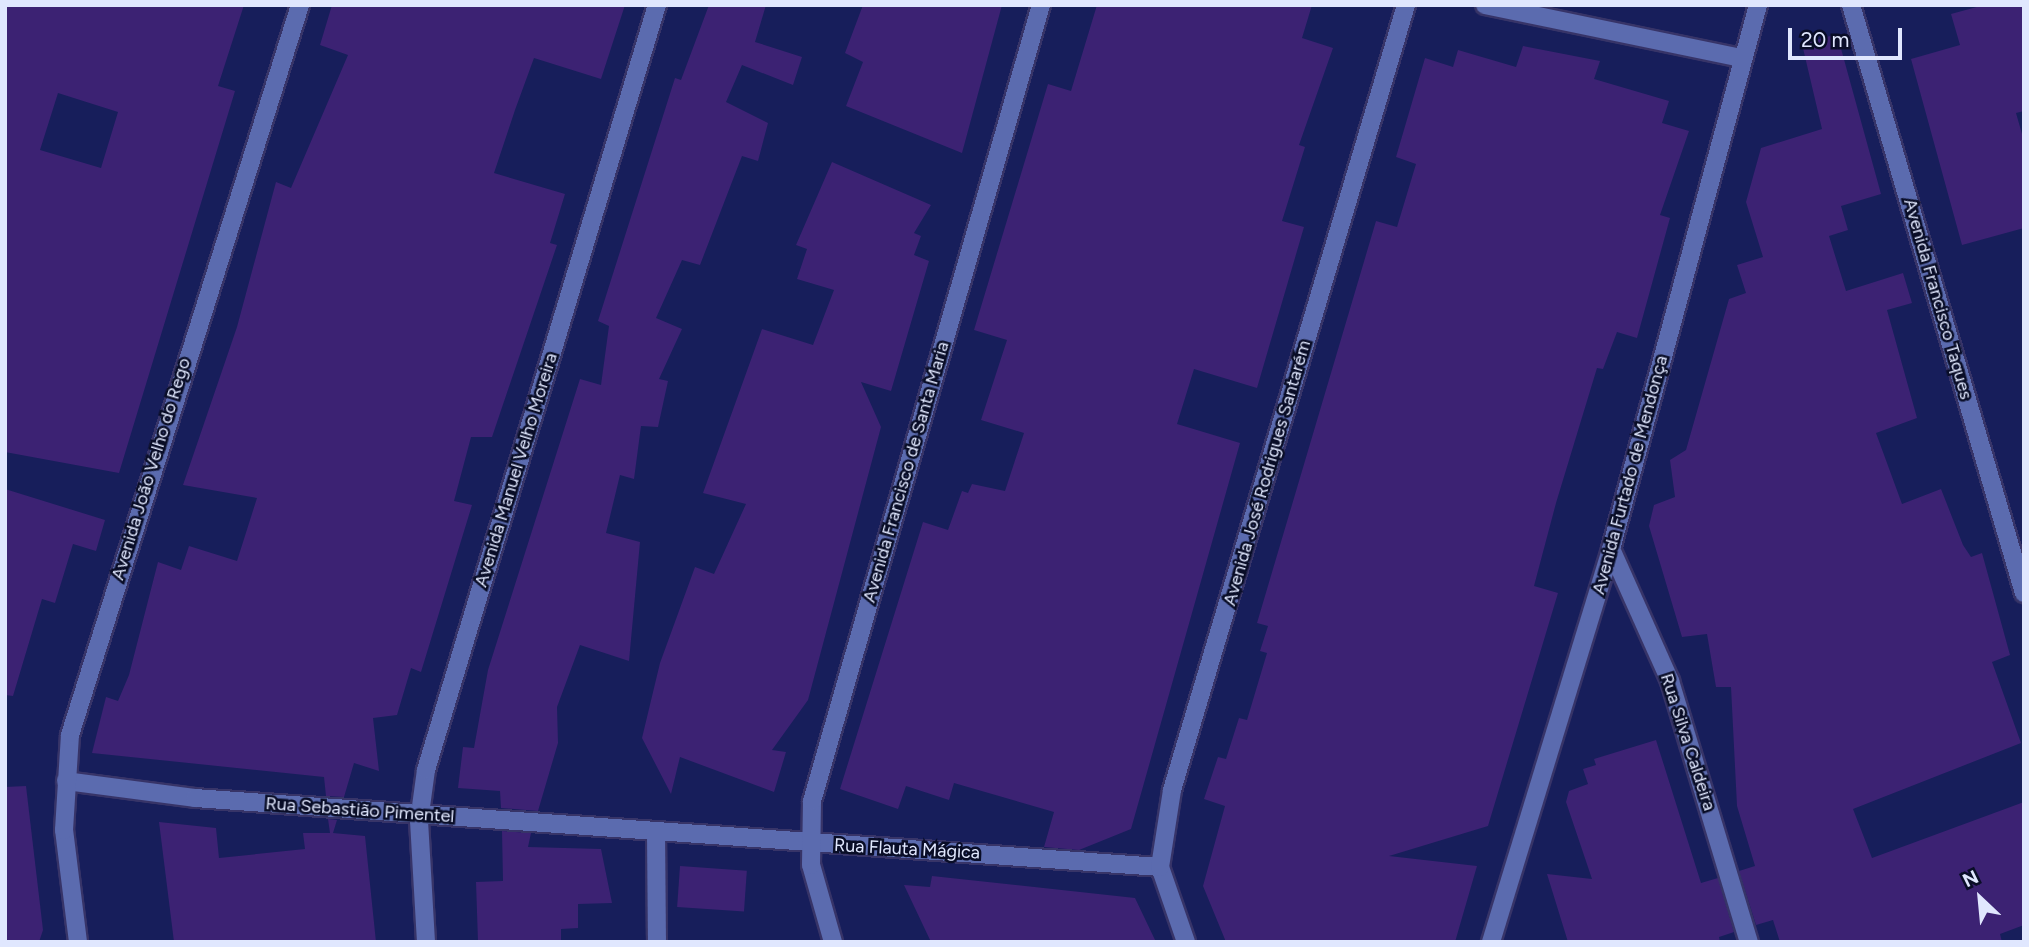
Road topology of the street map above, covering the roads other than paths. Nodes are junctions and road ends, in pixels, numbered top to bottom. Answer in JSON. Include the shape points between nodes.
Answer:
{"nodes":[{"id":1,"x":300,"y":5,"type":"edge"},
{"id":2,"x":657,"y":5,"type":"edge"},
{"id":3,"x":1041,"y":5,"type":"edge"},
{"id":4,"x":1406,"y":5,"type":"edge"},
{"id":5,"x":1485,"y":5,"type":"edge"},
{"id":6,"x":1758,"y":5,"type":"edge"},
{"id":7,"x":1851,"y":5,"type":"edge"},
{"id":8,"x":1740,"y":58,"type":"junction"},
{"id":9,"x":1611,"y":549,"type":"junction"},
{"id":10,"x":2024,"y":593,"type":"edge"},
{"id":11,"x":66,"y":781,"type":"junction"},
{"id":12,"x":420,"y":815,"type":"junction"},
{"id":13,"x":656,"y":831,"type":"junction"},
{"id":14,"x":811,"y":843,"type":"junction"},
{"id":15,"x":1160,"y":867,"type":"junction"},
{"id":16,"x":78,"y":942,"type":"edge"},
{"id":17,"x":426,"y":942,"type":"edge"},
{"id":18,"x":657,"y":942,"type":"edge"},
{"id":19,"x":833,"y":942,"type":"edge"},
{"id":20,"x":1186,"y":942,"type":"edge"},
{"id":21,"x":1491,"y":942,"type":"edge"},
{"id":22,"x":1749,"y":942,"type":"edge"}],
"edges":[{"from":1,"to":11,"type":"street","name":"Avenida João Velho do Rego","via":[[70,735]]},
{"from":2,"to":12,"type":"street","name":"Avenida Manuel Velho Moreira","via":[[426,770]]},
{"from":3,"to":14,"type":"street","name":"Avenida Francisco de Santa Maria","via":[[812,801]]},
{"from":4,"to":15,"type":"street","name":"Avenida José Rodrigues Santarém","via":[[1172,790]]},
{"from":5,"to":8,"type":"street"},
{"from":6,"to":8,"type":"street","name":"Avenida Furtado de Mendonça"},
{"from":7,"to":10,"type":"street","name":"Avenida Francisco Taques"},
{"from":8,"to":9,"type":"street","name":"Avenida Furtado de Mendonça"},
{"from":9,"to":21,"type":"street","name":"Avenida Furtado de Mendonça"},
{"from":9,"to":22,"type":"street","name":"Rua Silva Caldeira","via":[[1670,681]]},
{"from":11,"to":12,"type":"street","name":"Rua Sebastião Pimentel","via":[[195,798]]},
{"from":11,"to":16,"type":"street","name":"Avenida João Velho do Rego","via":[[64,830]]},
{"from":12,"to":13,"type":"street","name":"Rua Sebastião Pimentel"},
{"from":12,"to":17,"type":"street","name":"Avenida Manuel Velho Moreira"},
{"from":13,"to":14,"type":"street","name":"Rua Flauta Mágica"},
{"from":13,"to":18,"type":"street"},
{"from":14,"to":15,"type":"street","name":"Rua Flauta Mágica"},
{"from":14,"to":19,"type":"street","name":"Avenida Francisco de Santa Maria"},
{"from":15,"to":20,"type":"street","name":"Avenida José Rodrigues Santarém"}]}
